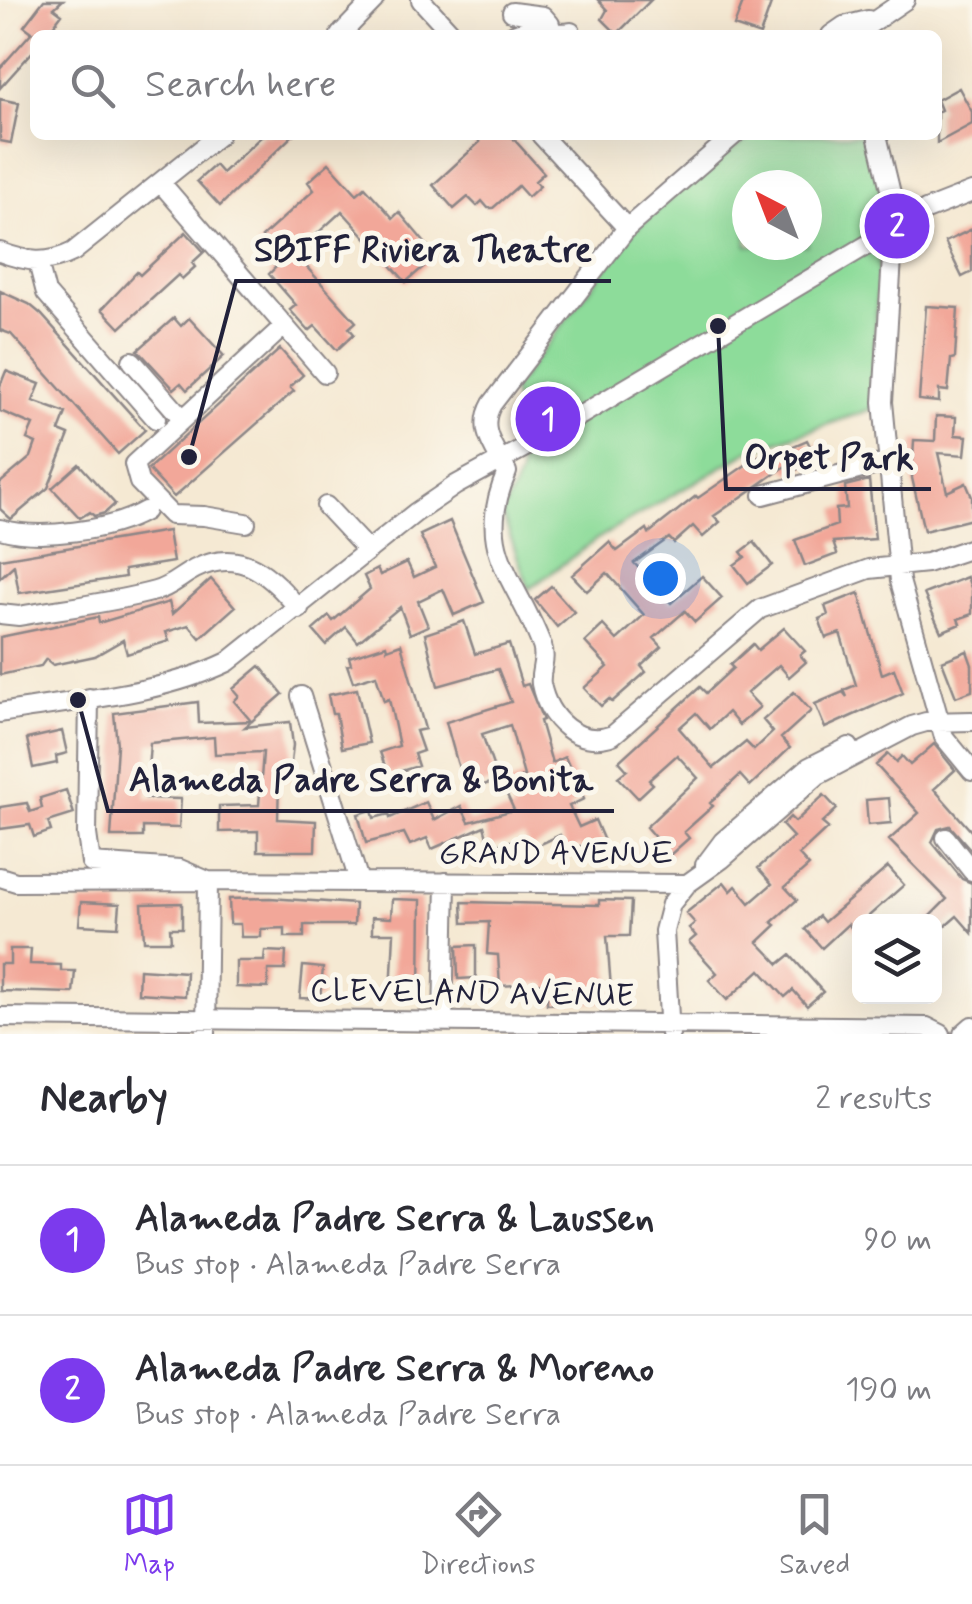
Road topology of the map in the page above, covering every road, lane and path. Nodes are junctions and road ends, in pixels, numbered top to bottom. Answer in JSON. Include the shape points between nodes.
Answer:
{"nodes":[{"id":1,"x":374,"y":0,"type":"edge"},
{"id":2,"x":421,"y":0,"type":"edge"},
{"id":3,"x":904,"y":0,"type":"edge"},
{"id":4,"x":512,"y":12,"type":"dead end"},
{"id":5,"x":874,"y":19,"type":"junction"},
{"id":6,"x":345,"y":30,"type":"edge"},
{"id":7,"x":448,"y":30,"type":"edge"},
{"id":8,"x":551,"y":30,"type":"edge"},
{"id":9,"x":838,"y":30,"type":"edge"},
{"id":10,"x":860,"y":30,"type":"edge"},
{"id":11,"x":213,"y":140,"type":"edge"},
{"id":12,"x":546,"y":140,"type":"edge"},
{"id":13,"x":729,"y":140,"type":"edge"},
{"id":14,"x":878,"y":140,"type":"edge"},
{"id":15,"x":160,"y":183,"type":"junction"},
{"id":16,"x":972,"y":192,"type":"edge"},
{"id":17,"x":895,"y":227,"type":"junction"},
{"id":18,"x":628,"y":228,"type":"junction"},
{"id":19,"x":0,"y":252,"type":"edge"},
{"id":20,"x":46,"y":262,"type":"junction"},
{"id":21,"x":284,"y":326,"type":"junction"},
{"id":22,"x":132,"y":361,"type":"dead end"},
{"id":23,"x":325,"y":373,"type":"dead end"},
{"id":24,"x":182,"y":418,"type":"junction"},
{"id":25,"x":156,"y":419,"type":"dead end"},
{"id":26,"x":500,"y":459,"type":"junction"},
{"id":27,"x":888,"y":462,"type":"junction"},
{"id":28,"x":763,"y":494,"type":"dead end"},
{"id":29,"x":326,"y":506,"type":"dead end"},
{"id":30,"x":145,"y":511,"type":"dead end"},
{"id":31,"x":246,"y":524,"type":"dead end"},
{"id":32,"x":0,"y":529,"type":"edge"},
{"id":33,"x":972,"y":548,"type":"edge"},
{"id":34,"x":368,"y":551,"type":"junction"},
{"id":35,"x":898,"y":566,"type":"junction"},
{"id":36,"x":300,"y":609,"type":"junction"},
{"id":37,"x":0,"y":614,"type":"edge"},
{"id":38,"x":301,"y":696,"type":"dead end"},
{"id":39,"x":89,"y":698,"type":"junction"},
{"id":40,"x":0,"y":714,"type":"edge"},
{"id":41,"x":972,"y":721,"type":"edge"},
{"id":42,"x":940,"y":722,"type":"junction"},
{"id":43,"x":972,"y":771,"type":"edge"},
{"id":44,"x":946,"y":838,"type":"dead end"},
{"id":45,"x":972,"y":870,"type":"edge"},
{"id":46,"x":0,"y":877,"type":"edge"},
{"id":47,"x":694,"y":878,"type":"junction"},
{"id":48,"x":358,"y":880,"type":"junction"},
{"id":49,"x":208,"y":881,"type":"junction"},
{"id":50,"x":446,"y":882,"type":"junction"},
{"id":51,"x":0,"y":1017,"type":"edge"},
{"id":52,"x":443,"y":1021,"type":"junction"},
{"id":53,"x":972,"y":1026,"type":"edge"},
{"id":54,"x":206,"y":1027,"type":"edge"},
{"id":55,"x":670,"y":1029,"type":"edge"},
{"id":56,"x":941,"y":1034,"type":"edge"},
{"id":57,"x":963,"y":1034,"type":"edge"}],
"edges":[{"from":1,"to":6,"type":"street"},
{"from":2,"to":7,"type":"street"},
{"from":3,"to":5,"type":"street"},
{"from":4,"to":8,"type":"street","via":[[543,16]]},
{"from":5,"to":9,"type":"street"},
{"from":5,"to":10,"type":"street"},
{"from":11,"to":15,"type":"street"},
{"from":12,"to":18,"type":"street"},
{"from":13,"to":18,"type":"street"},
{"from":14,"to":17,"type":"street"},
{"from":15,"to":20,"type":"street","via":[[74,252]]},
{"from":15,"to":21,"type":"street"},
{"from":16,"to":17,"type":"street"},
{"from":17,"to":26,"type":"street"},
{"from":17,"to":27,"type":"street","via":[[883,402]]},
{"from":18,"to":26,"type":"street","via":[[489,409],[486,432]]},
{"from":19,"to":20,"type":"street"},
{"from":20,"to":25,"type":"street","via":[[49,297]]},
{"from":21,"to":23,"type":"street"},
{"from":21,"to":24,"type":"street"},
{"from":22,"to":24,"type":"street"},
{"from":24,"to":31,"type":"street","via":[[136,460],[135,475],[171,515]]},
{"from":26,"to":34,"type":"street"},
{"from":26,"to":35,"type":"street","via":[[507,472],[493,509],[494,540],[542,646],[542,687],[573,734],[594,740],[620,732],[760,609],[870,568]]},
{"from":27,"to":28,"type":"street"},
{"from":27,"to":35,"type":"street"},
{"from":29,"to":34,"type":"street"},
{"from":30,"to":32,"type":"street","via":[[80,531]]},
{"from":33,"to":35,"type":"street"},
{"from":34,"to":36,"type":"street"},
{"from":35,"to":42,"type":"street"},
{"from":36,"to":37,"type":"street","via":[[267,574],[223,562],[150,593]]},
{"from":36,"to":39,"type":"street","via":[[212,670]]},
{"from":38,"to":48,"type":"street"},
{"from":39,"to":40,"type":"street"},
{"from":39,"to":49,"type":"street","name":"GRAND AVENUE","via":[[91,863],[180,869]]},
{"from":41,"to":42,"type":"street","name":"GRAND AVENUE"},
{"from":42,"to":43,"type":"street"},
{"from":42,"to":47,"type":"street","name":"GRAND AVENUE","via":[[912,726],[818,776]]},
{"from":44,"to":45,"type":"street"},
{"from":46,"to":49,"type":"street"},
{"from":47,"to":50,"type":"street","name":"GRAND AVENUE"},
{"from":47,"to":55,"type":"street","via":[[671,904],[664,931]]},
{"from":48,"to":49,"type":"street","name":"GRAND AVENUE"},
{"from":48,"to":50,"type":"street","name":"GRAND AVENUE"},
{"from":49,"to":54,"type":"street"},
{"from":50,"to":52,"type":"street"},
{"from":51,"to":54,"type":"street","name":"CLEVELAND AVENUE"},
{"from":52,"to":54,"type":"street","name":"CLEVELAND AVENUE"},
{"from":52,"to":55,"type":"street","name":"CLEVELAND AVENUE"},
{"from":53,"to":57,"type":"street"},
{"from":55,"to":56,"type":"street","name":"CLEVELAND AVENUE","via":[[927,1027]]}]}
